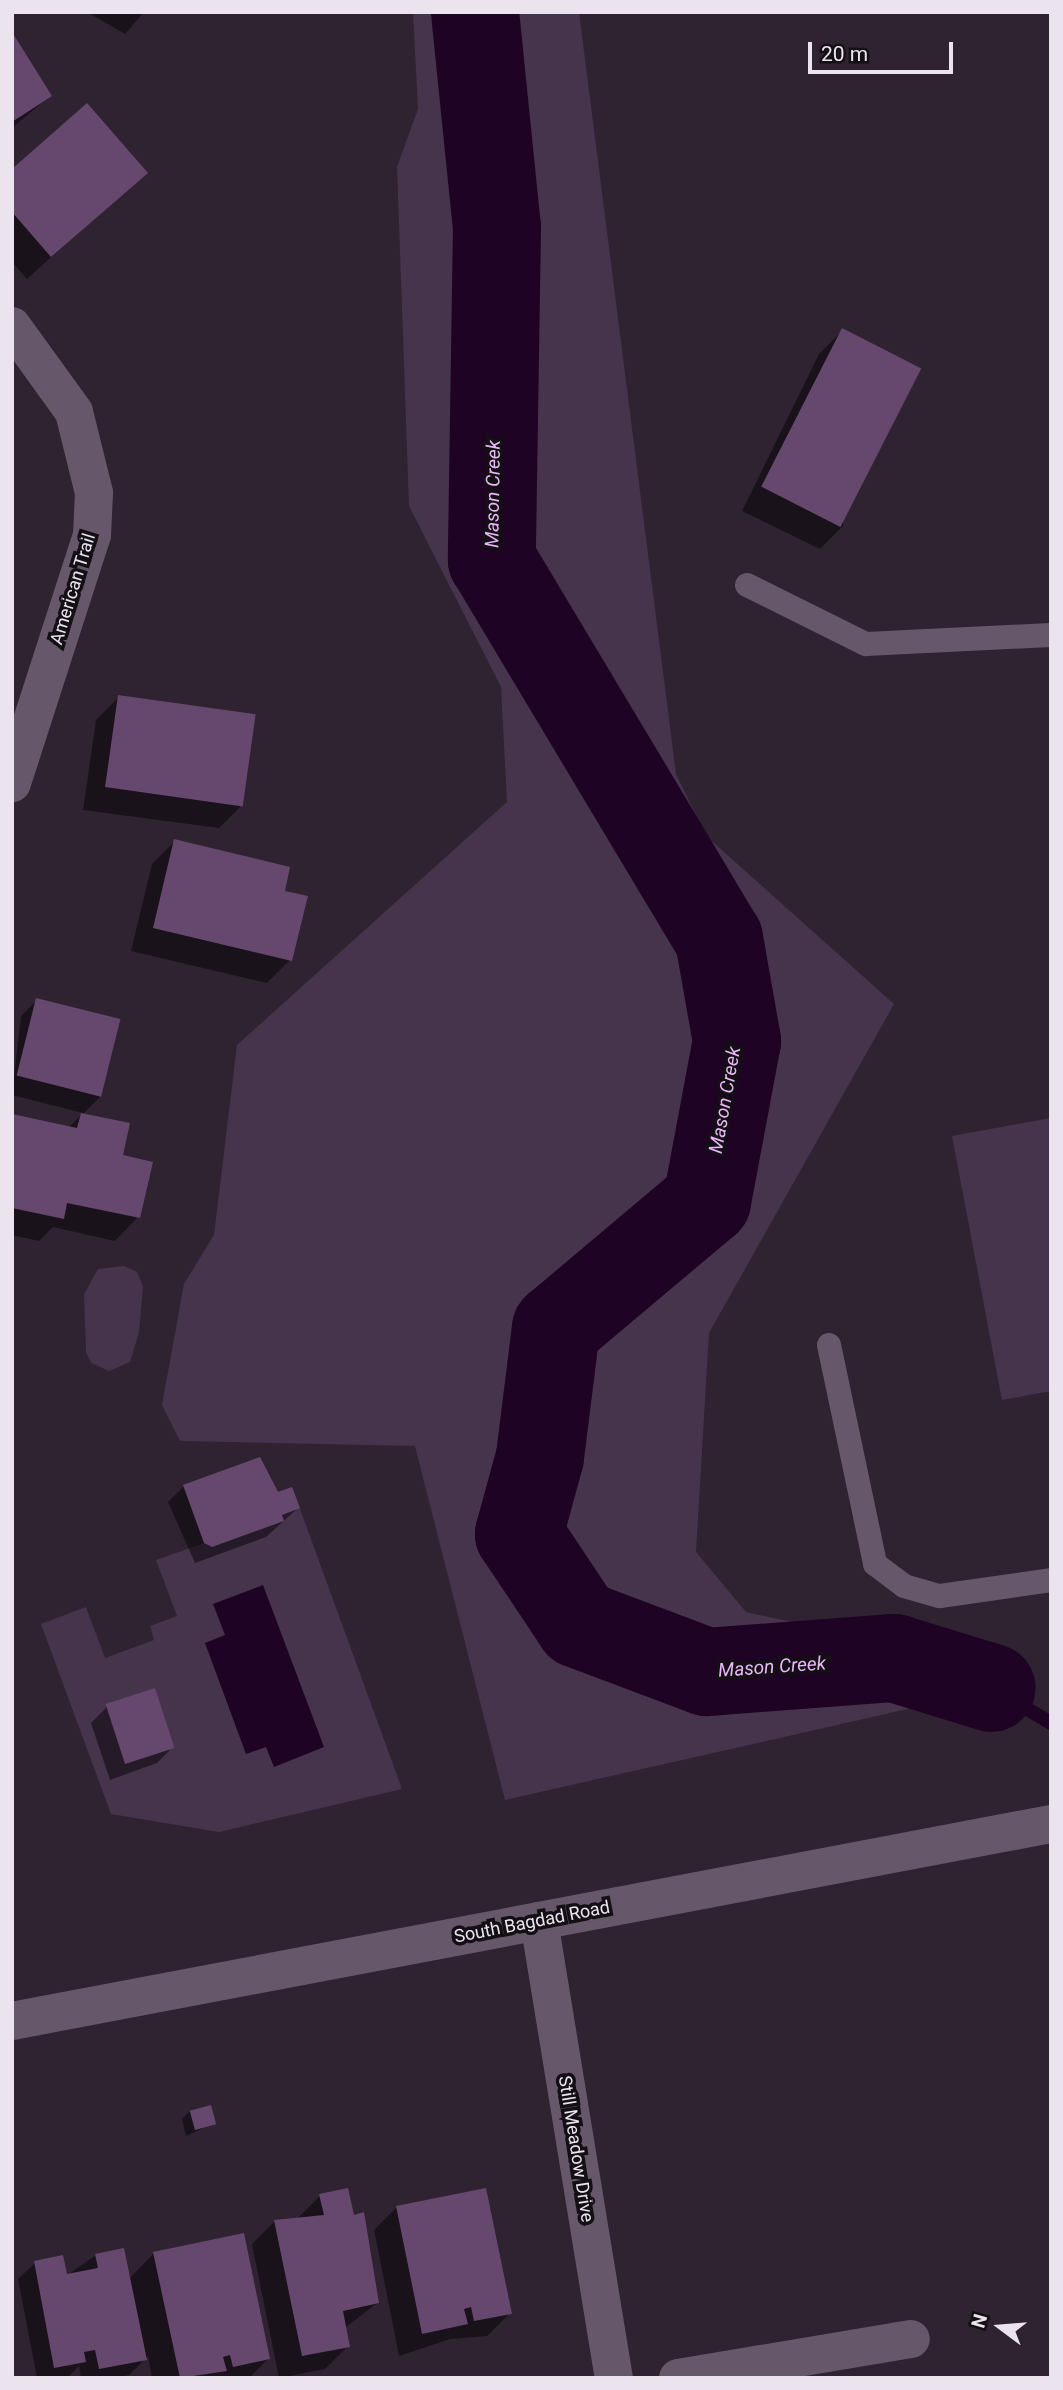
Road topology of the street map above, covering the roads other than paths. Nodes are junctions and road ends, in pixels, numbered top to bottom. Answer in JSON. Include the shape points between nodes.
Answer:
{"nodes":[{"id":1,"x":12,"y":326,"type":"edge"},
{"id":2,"x":747,"y":586,"type":"dead end"},
{"id":3,"x":1051,"y":635,"type":"edge"},
{"id":4,"x":12,"y":783,"type":"edge"},
{"id":5,"x":829,"y":1345,"type":"dead end"},
{"id":6,"x":1051,"y":1580,"type":"edge"},
{"id":7,"x":1048,"y":1824,"type":"edge"},
{"id":8,"x":539,"y":1921,"type":"junction"},
{"id":9,"x":12,"y":2021,"type":"edge"},
{"id":10,"x":911,"y":2339,"type":"dead end"},
{"id":11,"x":614,"y":2378,"type":"edge"},
{"id":12,"x":678,"y":2378,"type":"edge"}],
"edges":[{"from":1,"to":4,"type":"street","name":"American Trail","via":[[74,412],[94,494],[92,535]]},
{"from":2,"to":3,"type":"lane","via":[[866,644]]},
{"from":5,"to":6,"type":"lane","via":[[875,1564],[904,1586],[940,1596]]},
{"from":7,"to":8,"type":"street","name":"South Bagdad Road"},
{"from":8,"to":9,"type":"street","name":"South Bagdad Road"},
{"from":8,"to":11,"type":"street","name":"Still Meadow Drive"},
{"from":10,"to":12,"type":"street"}]}
